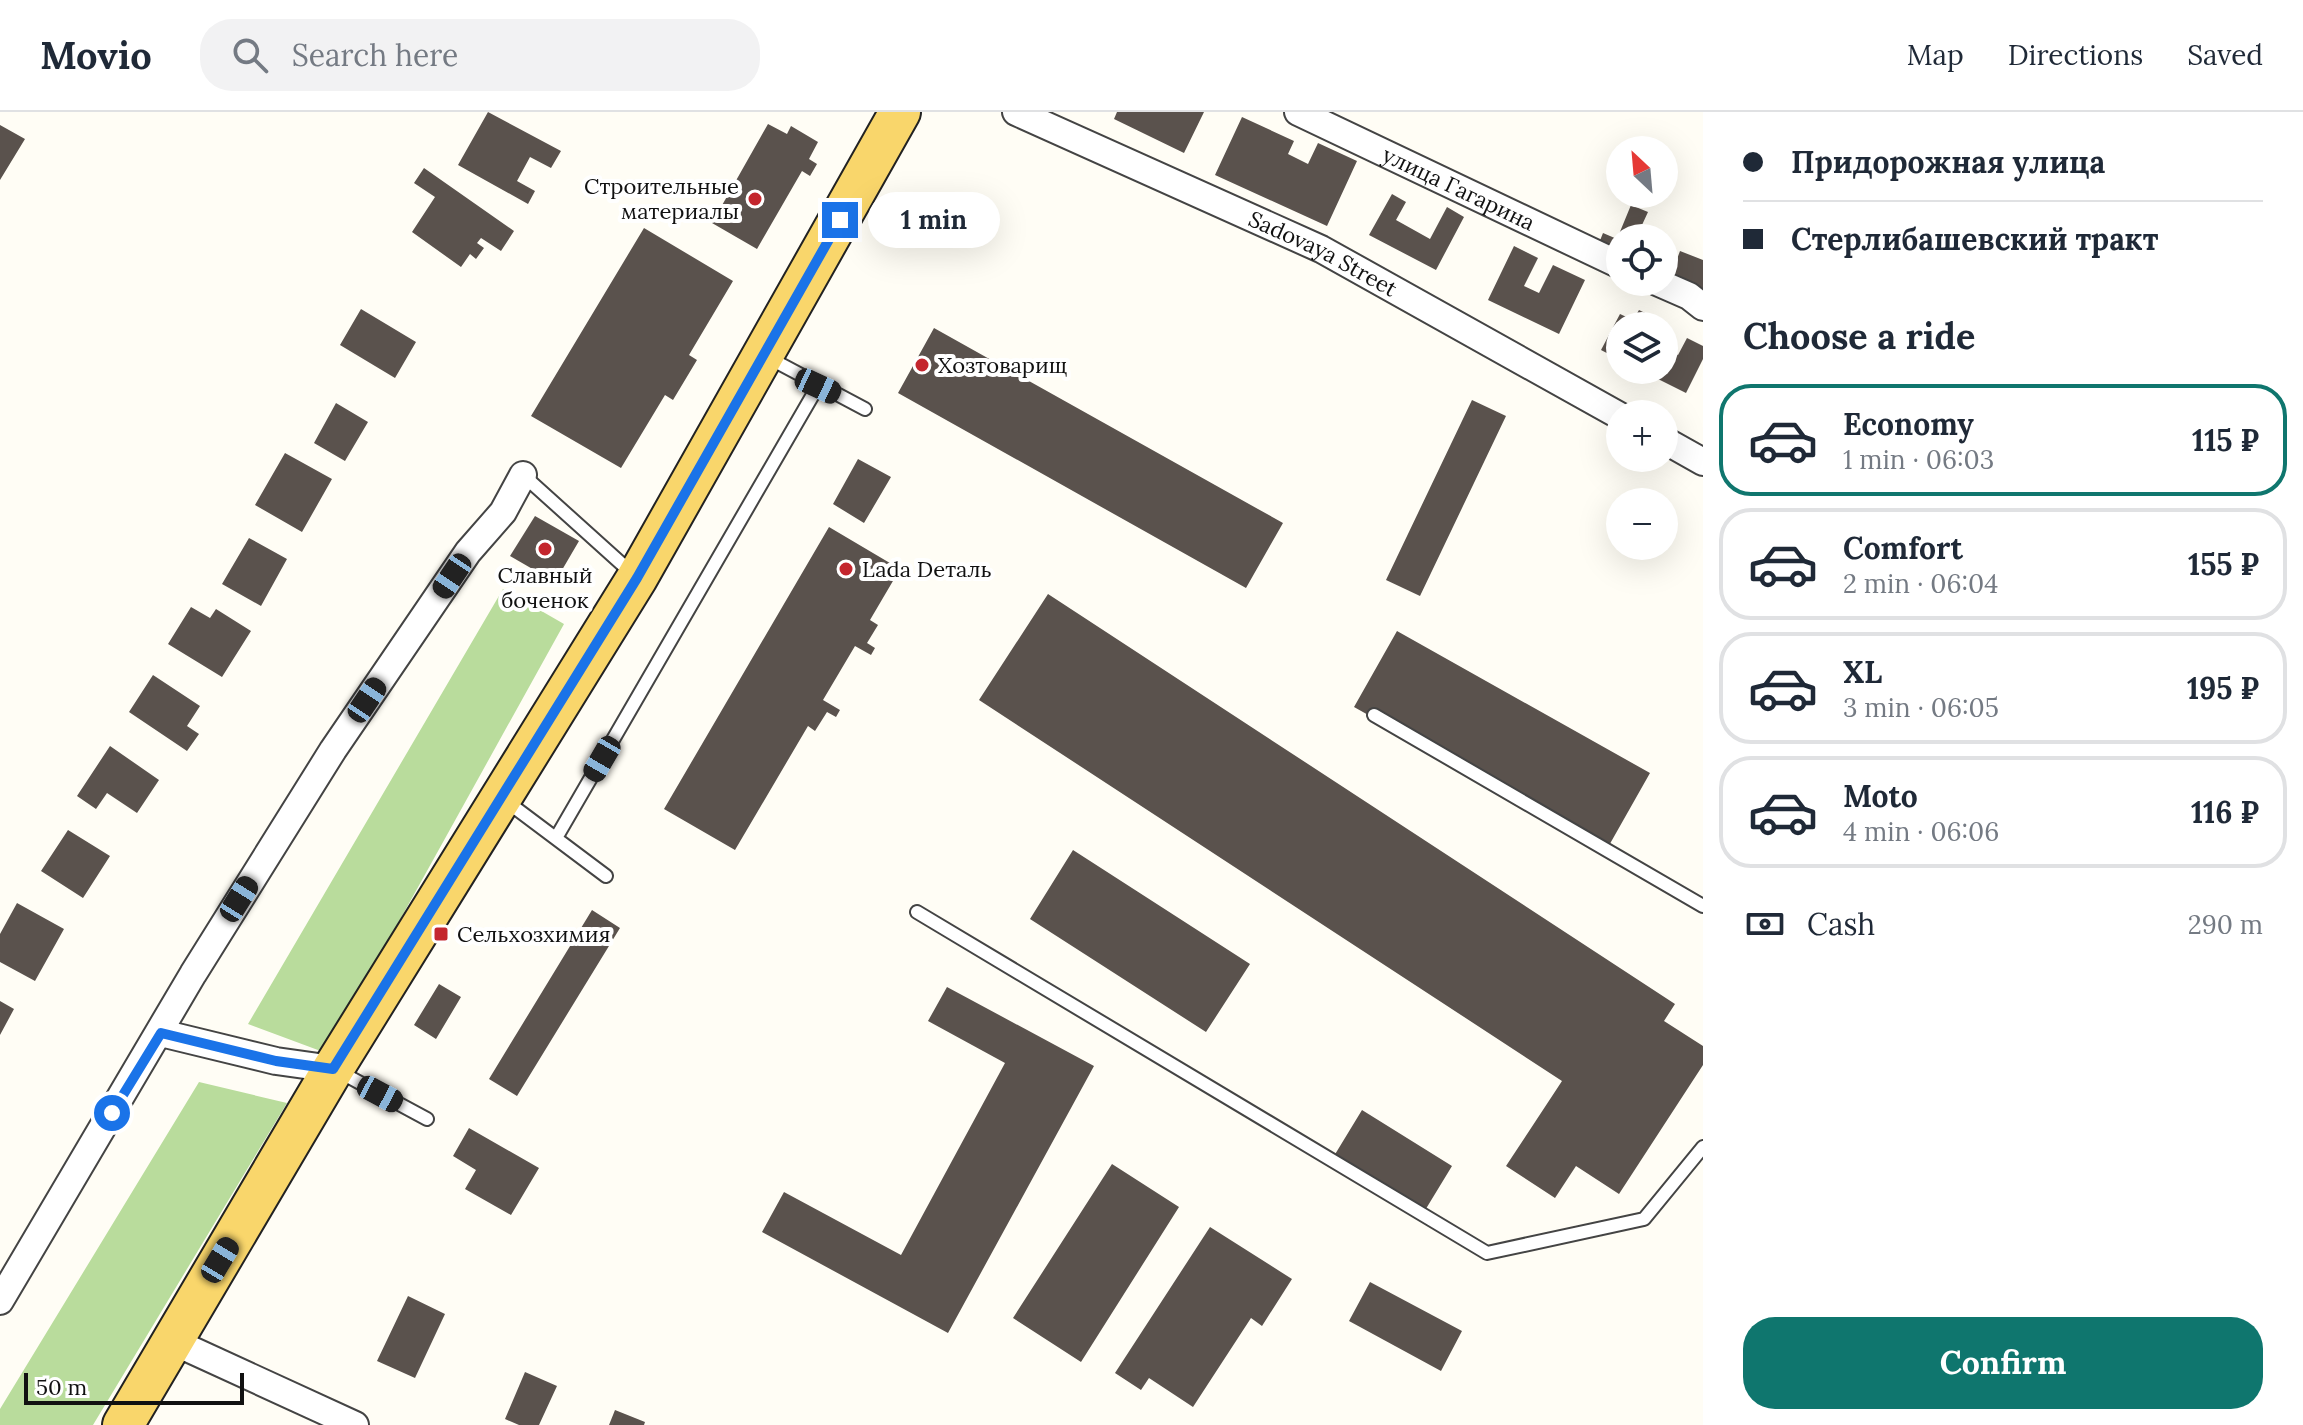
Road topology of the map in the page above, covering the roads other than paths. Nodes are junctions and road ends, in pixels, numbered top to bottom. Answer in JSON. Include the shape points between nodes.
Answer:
{"nodes":[{"id":1,"x":900,"y":112,"type":"edge"},
{"id":2,"x":1016,"y":112,"type":"edge"},
{"id":3,"x":1298,"y":112,"type":"edge"},
{"id":4,"x":1606,"y":258,"type":"edge"},
{"id":5,"x":1678,"y":291,"type":"edge"},
{"id":6,"x":1703,"y":307,"type":"edge"},
{"id":7,"x":764,"y":355,"type":"junction"},
{"id":8,"x":818,"y":386,"type":"junction"},
{"id":9,"x":1606,"y":408,"type":"edge"},
{"id":10,"x":865,"y":409,"type":"dead end"},
{"id":11,"x":1678,"y":448,"type":"edge"},
{"id":12,"x":1703,"y":462,"type":"edge"},
{"id":13,"x":523,"y":475,"type":"joint"},
{"id":14,"x":637,"y":578,"type":"junction"},
{"id":15,"x":1374,"y":715,"type":"dead end"},
{"id":16,"x":502,"y":797,"type":"junction"},
{"id":17,"x":556,"y":838,"type":"junction"},
{"id":18,"x":606,"y":876,"type":"dead end"},
{"id":19,"x":1703,"y":906,"type":"edge"},
{"id":20,"x":917,"y":912,"type":"dead end"},
{"id":21,"x":161,"y":1033,"type":"junction"},
{"id":22,"x":333,"y":1069,"type":"junction"},
{"id":23,"x":427,"y":1119,"type":"dead end"},
{"id":24,"x":1703,"y":1147,"type":"edge"},
{"id":25,"x":0,"y":1301,"type":"edge"},
{"id":26,"x":172,"y":1341,"type":"junction"},
{"id":27,"x":123,"y":1425,"type":"edge"},
{"id":28,"x":355,"y":1425,"type":"edge"}],
"edges":[{"from":1,"to":7,"type":"main road"},
{"from":2,"to":9,"type":"street","name":"Sadovaya Street","via":[[1321,249]]},
{"from":3,"to":4,"type":"street","name":"улица Гагарина"},
{"from":5,"to":6,"type":"street"},
{"from":7,"to":8,"type":"lane"},
{"from":7,"to":14,"type":"main road"},
{"from":8,"to":10,"type":"lane"},
{"from":8,"to":17,"type":"lane"},
{"from":11,"to":12,"type":"street"},
{"from":13,"to":14,"type":"lane"},
{"from":13,"to":21,"type":"street","via":[[503,512],[468,552],[333,750]]},
{"from":14,"to":16,"type":"main road"},
{"from":15,"to":19,"type":"lane"},
{"from":16,"to":17,"type":"lane"},
{"from":16,"to":22,"type":"main road"},
{"from":17,"to":18,"type":"lane"},
{"from":20,"to":24,"type":"lane","via":[[1487,1253],[1644,1219]]},
{"from":21,"to":22,"type":"street"},
{"from":21,"to":25,"type":"street"},
{"from":22,"to":23,"type":"lane"},
{"from":22,"to":26,"type":"main road"},
{"from":26,"to":27,"type":"main road"},
{"from":26,"to":28,"type":"street"}]}
